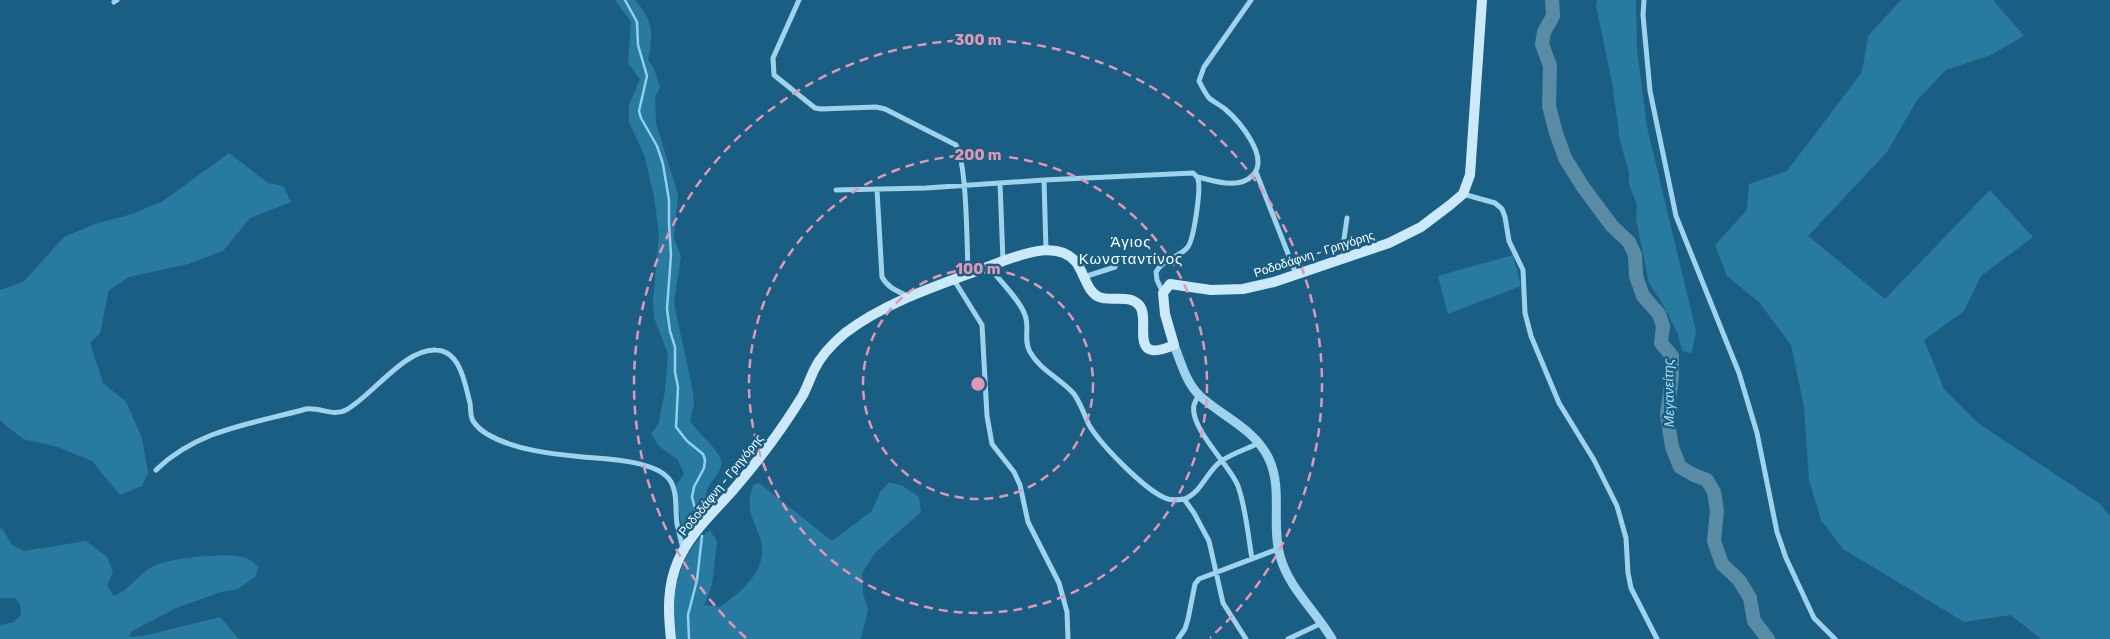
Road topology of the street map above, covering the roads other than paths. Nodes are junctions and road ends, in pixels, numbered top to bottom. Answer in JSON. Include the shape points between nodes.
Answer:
{"nodes":[{"id":1,"x":799,"y":0,"type":"edge"},
{"id":2,"x":1251,"y":0,"type":"edge"},
{"id":3,"x":1482,"y":0,"type":"edge"},
{"id":4,"x":1644,"y":0,"type":"edge"},
{"id":5,"x":1256,"y":172,"type":"junction"},
{"id":6,"x":1198,"y":177,"type":"junction"},
{"id":7,"x":1044,"y":180,"type":"junction"},
{"id":8,"x":1000,"y":183,"type":"junction"},
{"id":9,"x":964,"y":185,"type":"junction"},
{"id":10,"x":836,"y":190,"type":"dead end"},
{"id":11,"x":877,"y":190,"type":"junction"},
{"id":12,"x":1463,"y":194,"type":"junction"},
{"id":13,"x":1347,"y":218,"type":"dead end"},
{"id":14,"x":1046,"y":250,"type":"junction"},
{"id":15,"x":1345,"y":258,"type":"junction"},
{"id":16,"x":1003,"y":261,"type":"junction"},
{"id":17,"x":989,"y":267,"type":"junction"},
{"id":18,"x":1115,"y":267,"type":"dead end"},
{"id":19,"x":968,"y":274,"type":"junction"},
{"id":20,"x":1296,"y":274,"type":"junction"},
{"id":21,"x":1084,"y":277,"type":"junction"},
{"id":22,"x":954,"y":280,"type":"junction"},
{"id":23,"x":1163,"y":293,"type":"junction"},
{"id":24,"x":911,"y":297,"type":"junction"},
{"id":25,"x":1174,"y":345,"type":"junction"},
{"id":26,"x":1199,"y":395,"type":"junction"},
{"id":27,"x":1259,"y":443,"type":"junction"},
{"id":28,"x":1222,"y":461,"type":"junction"},
{"id":29,"x":156,"y":470,"type":"dead end"},
{"id":30,"x":1184,"y":499,"type":"junction"},
{"id":31,"x":1278,"y":549,"type":"junction"},
{"id":32,"x":684,"y":551,"type":"junction"},
{"id":33,"x":1252,"y":559,"type":"junction"},
{"id":34,"x":1216,"y":571,"type":"junction"},
{"id":35,"x":1323,"y":623,"type":"junction"},
{"id":36,"x":671,"y":639,"type":"edge"},
{"id":37,"x":1068,"y":639,"type":"edge"},
{"id":38,"x":1178,"y":639,"type":"edge"},
{"id":39,"x":1246,"y":639,"type":"edge"},
{"id":40,"x":1288,"y":639,"type":"edge"},
{"id":41,"x":1332,"y":639,"type":"edge"},
{"id":42,"x":1657,"y":639,"type":"edge"},
{"id":43,"x":1835,"y":639,"type":"edge"}],
"edges":[{"from":1,"to":9,"type":"street","via":[[774,58],[774,75],[815,108],[885,109],[952,141],[961,154]]},
{"from":2,"to":5,"type":"street","via":[[1204,67],[1199,81],[1210,98],[1226,110],[1247,134],[1256,150]]},
{"from":3,"to":12,"type":"main road","via":[[1470,175]]},
{"from":4,"to":43,"type":"street","via":[[1650,91],[1676,216],[1739,373],[1757,433],[1777,532],[1786,558],[1814,618]]},
{"from":5,"to":6,"type":"street","via":[[1238,183]]},
{"from":5,"to":20,"type":"street"},
{"from":6,"to":7,"type":"street","via":[[1188,171]]},
{"from":6,"to":23,"type":"street","via":[[1191,242],[1156,272]]},
{"from":7,"to":8,"type":"street"},
{"from":7,"to":14,"type":"street"},
{"from":8,"to":9,"type":"street"},
{"from":8,"to":16,"type":"street"},
{"from":9,"to":11,"type":"street"},
{"from":9,"to":19,"type":"street"},
{"from":10,"to":11,"type":"street"},
{"from":11,"to":24,"type":"street","via":[[882,277],[892,289]]},
{"from":12,"to":15,"type":"main road","name":"Ροδοδάφνη - Γρηγόρης","via":[[1406,235]]},
{"from":12,"to":42,"type":"street","via":[[1496,203],[1505,217],[1509,241],[1523,270],[1525,312],[1531,336],[1559,403],[1594,460],[1617,506],[1626,538],[1631,588]]},
{"from":13,"to":15,"type":"street","via":[[1343,246]]},
{"from":14,"to":16,"type":"main road","name":"Ροδοδάφνη - Γρηγόρης"},
{"from":14,"to":21,"type":"main road","via":[[1070,257]]},
{"from":15,"to":20,"type":"main road","name":"Ροδοδάφνη - Γρηγόρης"},
{"from":16,"to":17,"type":"main road","name":"Ροδοδάφνη - Γρηγόρης"},
{"from":17,"to":19,"type":"main road","name":"Ροδοδάφνη - Γρηγόρης"},
{"from":17,"to":30,"type":"street","via":[[1026,316],[1026,339],[1030,352],[1073,393],[1107,449],[1159,495],[1171,500]]},
{"from":18,"to":21,"type":"street"},
{"from":19,"to":22,"type":"main road","name":"Ροδοδάφνη - Γρηγόρης"},
{"from":20,"to":23,"type":"main road","name":"Ροδοδάφνη - Γρηγόρης","via":[[1242,289],[1211,290],[1170,284]]},
{"from":21,"to":25,"type":"main road","via":[[1091,291],[1101,298],[1130,300],[1140,305],[1142,337],[1148,348],[1160,351]]},
{"from":22,"to":24,"type":"main road","name":"Ροδοδάφνη - Γρηγόρης"},
{"from":22,"to":37,"type":"street","via":[[982,325],[987,416],[992,444],[1014,472],[1028,522],[1059,583],[1068,618]]},
{"from":23,"to":25,"type":"main road"},
{"from":24,"to":32,"type":"main road","name":"Ροδοδάφνη - Γρηγόρης","via":[[870,317],[833,343],[822,356],[802,396],[775,438]]},
{"from":25,"to":26,"type":"street"},
{"from":26,"to":27,"type":"street"},
{"from":26,"to":28,"type":"street","via":[[1194,404],[1195,416],[1204,436]]},
{"from":27,"to":28,"type":"street"},
{"from":27,"to":31,"type":"street","via":[[1269,459],[1276,482]]},
{"from":28,"to":30,"type":"street","via":[[1212,469],[1196,492]]},
{"from":28,"to":33,"type":"street","via":[[1239,490]]},
{"from":29,"to":32,"type":"street","via":[[176,452],[206,436],[306,409],[330,413],[346,410],[412,356],[438,350],[457,364],[465,384],[470,415],[488,434],[529,448],[626,460],[662,472],[673,487]]},
{"from":30,"to":34,"type":"street","via":[[1206,534]]},
{"from":31,"to":33,"type":"street"},
{"from":31,"to":35,"type":"street","via":[[1293,586]]},
{"from":32,"to":36,"type":"main road","name":"Ροδοδάφνη - Γρηγόρης","via":[[674,573],[669,600]]},
{"from":33,"to":34,"type":"street"},
{"from":34,"to":38,"type":"street","via":[[1195,584],[1186,624]]},
{"from":34,"to":39,"type":"street","via":[[1223,603]]},
{"from":35,"to":40,"type":"street"},
{"from":35,"to":41,"type":"street"}]}
